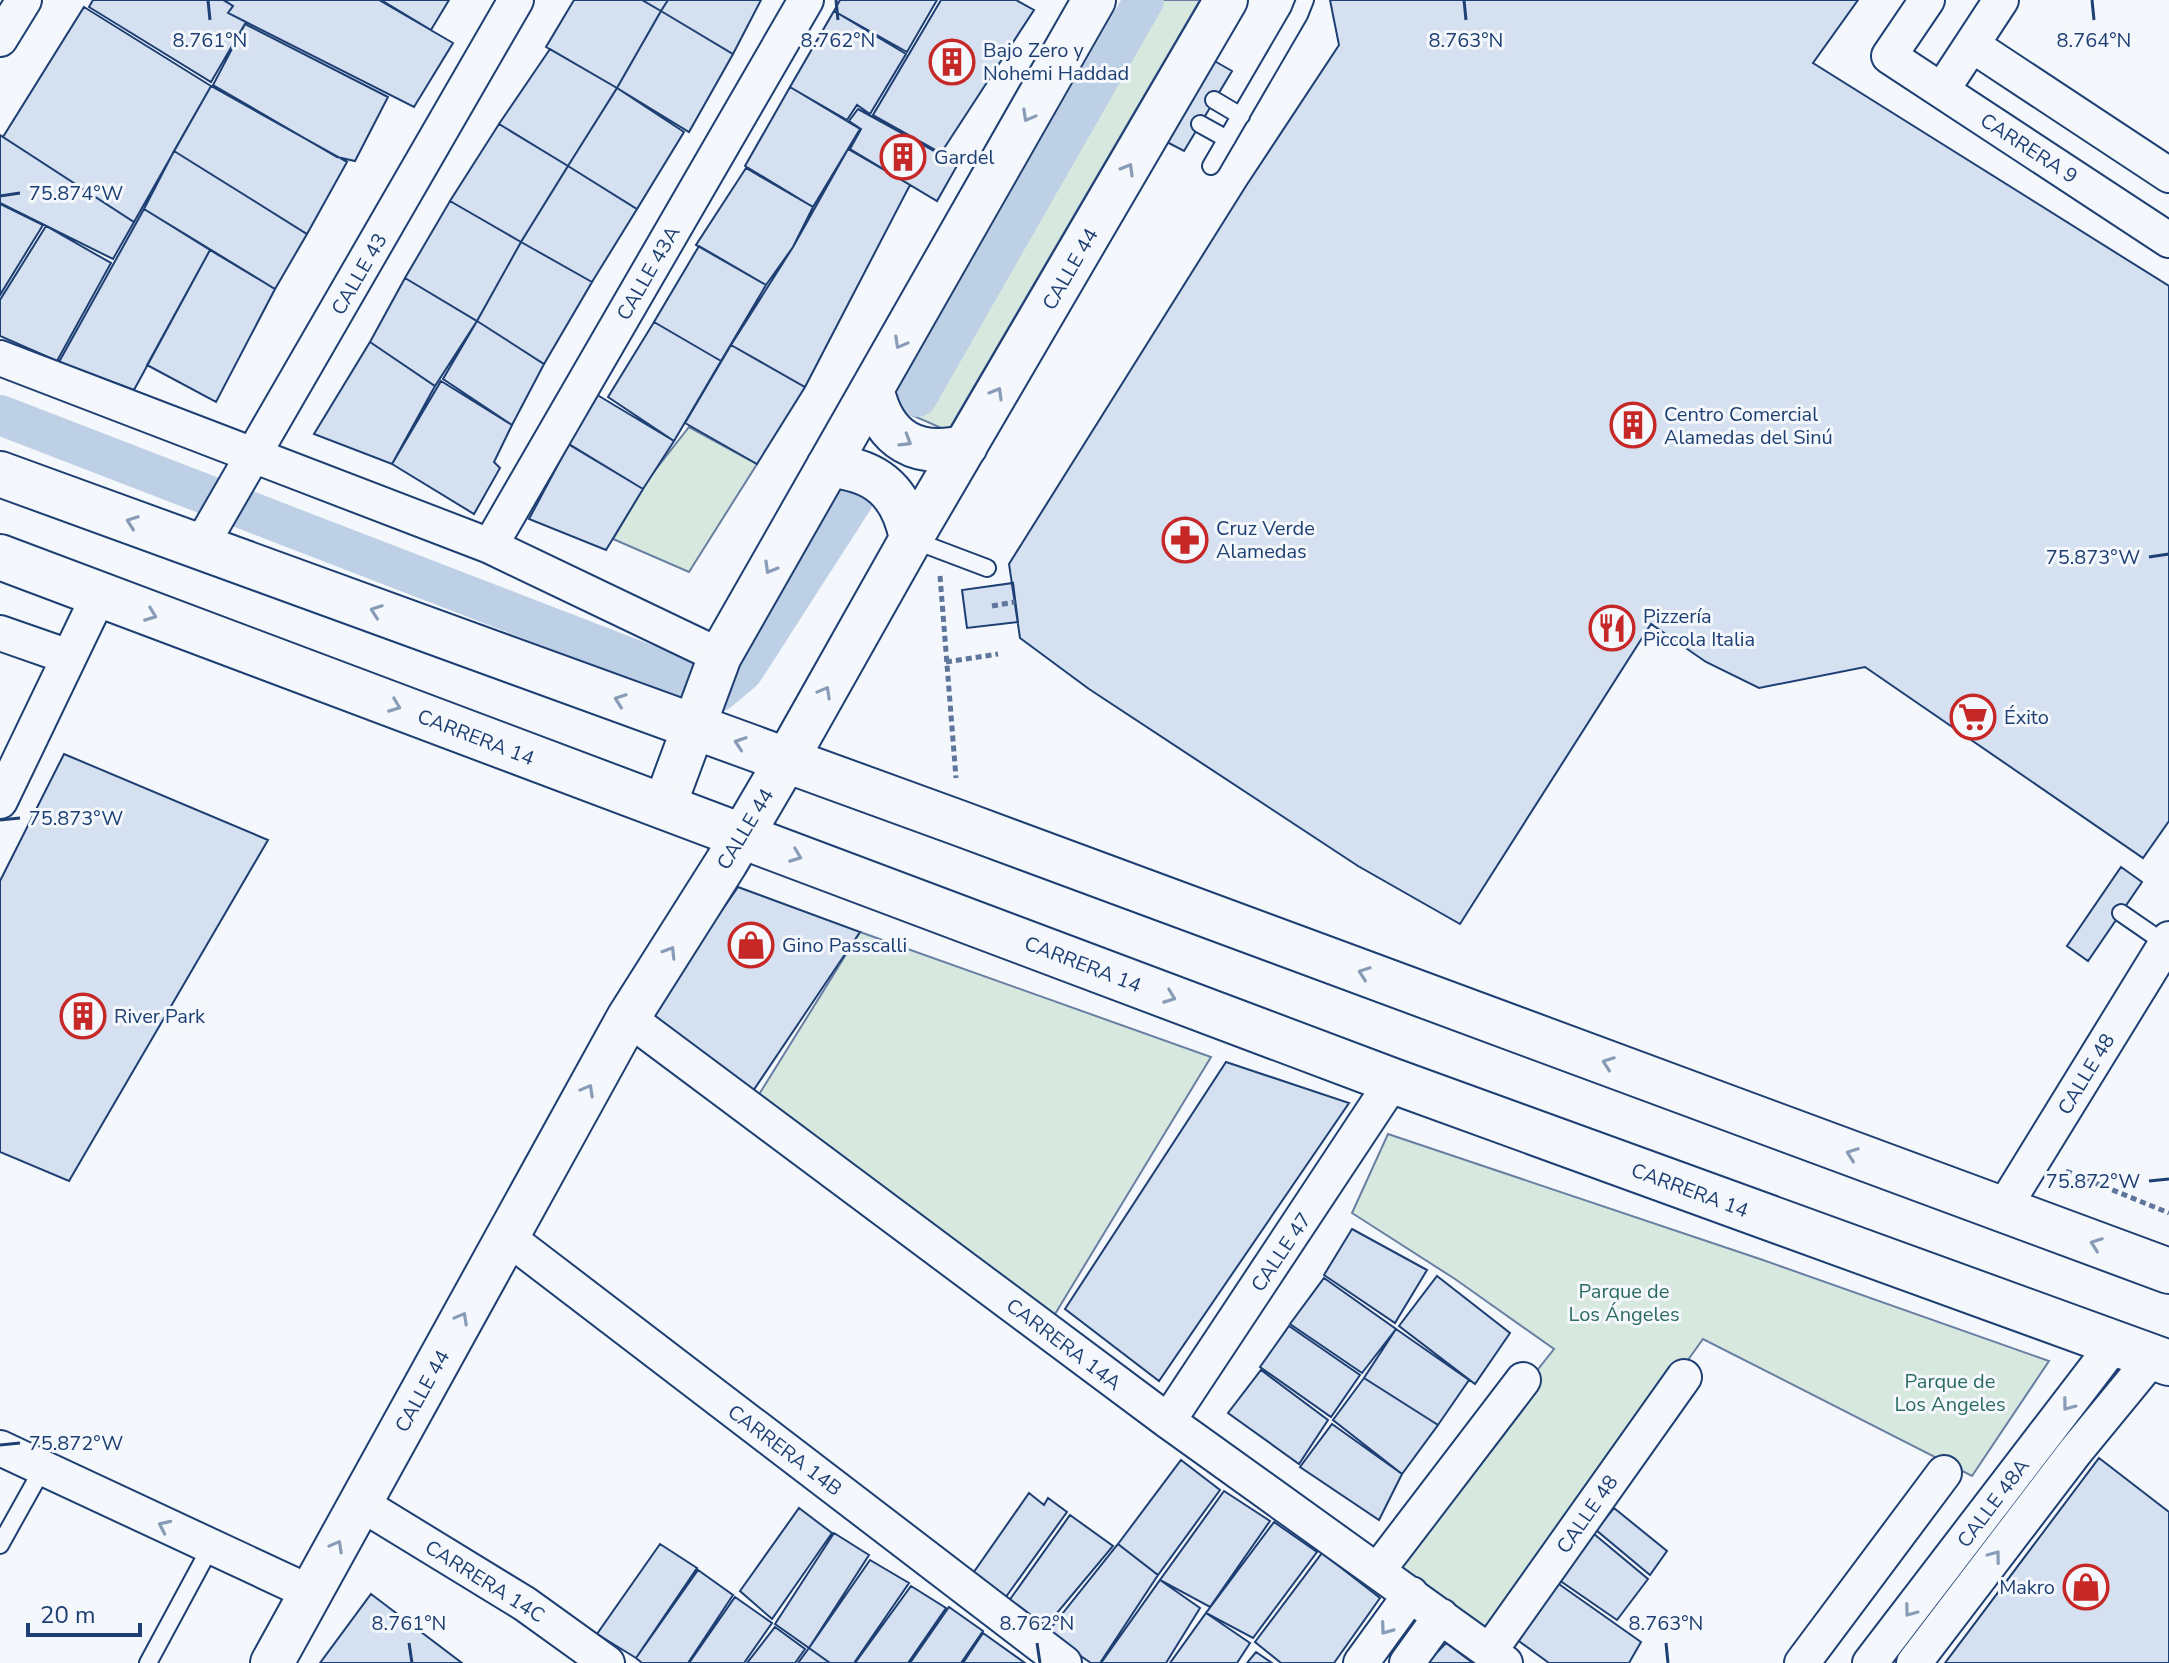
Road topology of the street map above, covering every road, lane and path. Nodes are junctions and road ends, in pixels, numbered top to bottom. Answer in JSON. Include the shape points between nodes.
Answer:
{"nodes":[{"id":1,"x":24,"y":0,"type":"edge"},
{"id":2,"x":516,"y":0,"type":"edge"},
{"id":3,"x":806,"y":0,"type":"edge"},
{"id":4,"x":1094,"y":0,"type":"edge"},
{"id":5,"x":1226,"y":0,"type":"edge"},
{"id":6,"x":1305,"y":0,"type":"edge"},
{"id":7,"x":1927,"y":0,"type":"edge"},
{"id":8,"x":2001,"y":0,"type":"edge"},
{"id":9,"x":0,"y":39,"type":"edge"},
{"id":10,"x":1972,"y":45,"type":"junction"},
{"id":11,"x":1942,"y":90,"type":"junction"},
{"id":12,"x":1189,"y":101,"type":"junction"},
{"id":13,"x":1241,"y":116,"type":"junction"},
{"id":14,"x":1227,"y":139,"type":"junction"},
{"id":15,"x":1211,"y":166,"type":"dead end"},
{"id":16,"x":2169,"y":175,"type":"edge"},
{"id":17,"x":2169,"y":240,"type":"edge"},
{"id":18,"x":0,"y":358,"type":"edge"},
{"id":19,"x":873,"y":391,"type":"junction"},
{"id":20,"x":966,"y":446,"type":"junction"},
{"id":21,"x":248,"y":466,"type":"junction"},
{"id":22,"x":828,"y":466,"type":"junction"},
{"id":23,"x":0,"y":474,"type":"edge"},
{"id":24,"x":207,"y":536,"type":"junction"},
{"id":25,"x":490,"y":546,"type":"junction"},
{"id":26,"x":928,"y":546,"type":"junction"},
{"id":27,"x":0,"y":557,"type":"edge"},
{"id":28,"x":987,"y":568,"type":"dead end"},
{"id":29,"x":99,"y":595,"type":"junction"},
{"id":30,"x":1015,"y":602,"type":"dead end"},
{"id":31,"x":992,"y":606,"type":"dead end"},
{"id":32,"x":0,"y":633,"type":"edge"},
{"id":33,"x":998,"y":654,"type":"dead end"},
{"id":34,"x":69,"y":657,"type":"junction"},
{"id":35,"x":946,"y":662,"type":"junction"},
{"id":36,"x":708,"y":689,"type":"junction"},
{"id":37,"x":787,"y":759,"type":"junction"},
{"id":38,"x":955,"y":769,"type":"dead end"},
{"id":39,"x":0,"y":801,"type":"edge"},
{"id":40,"x":664,"y":807,"type":"junction"},
{"id":41,"x":742,"y":836,"type":"junction"},
{"id":42,"x":2121,"y":913,"type":"dead end"},
{"id":43,"x":2168,"y":943,"type":"edge"},
{"id":44,"x":628,"y":1018,"type":"junction"},
{"id":45,"x":1393,"y":1081,"type":"junction"},
{"id":46,"x":2035,"y":1159,"type":"junction"},
{"id":47,"x":2003,"y":1209,"type":"junction"},
{"id":48,"x":2169,"y":1213,"type":"edge"},
{"id":49,"x":507,"y":1237,"type":"junction"},
{"id":50,"x":2169,"y":1271,"type":"edge"},
{"id":51,"x":2146,"y":1354,"type":"edge"},
{"id":52,"x":1684,"y":1377,"type":"dead end"},
{"id":53,"x":1523,"y":1380,"type":"dead end"},
{"id":54,"x":1168,"y":1421,"type":"junction"},
{"id":55,"x":0,"y":1448,"type":"edge"},
{"id":56,"x":43,"y":1468,"type":"junction"},
{"id":57,"x":1944,"y":1473,"type":"dead end"},
{"id":58,"x":360,"y":1503,"type":"junction"},
{"id":59,"x":0,"y":1545,"type":"edge"},
{"id":60,"x":210,"y":1548,"type":"junction"},
{"id":61,"x":1378,"y":1570,"type":"junction"},
{"id":62,"x":311,"y":1593,"type":"junction"},
{"id":63,"x":1411,"y":1594,"type":"junction"},
{"id":64,"x":1441,"y":1616,"type":"junction"},
{"id":65,"x":1497,"y":1657,"type":"edge"},
{"id":66,"x":148,"y":1663,"type":"edge"},
{"id":67,"x":272,"y":1663,"type":"edge"},
{"id":68,"x":607,"y":1663,"type":"edge"},
{"id":69,"x":1064,"y":1663,"type":"edge"},
{"id":70,"x":1361,"y":1663,"type":"edge"},
{"id":71,"x":1407,"y":1663,"type":"edge"},
{"id":72,"x":1802,"y":1663,"type":"edge"},
{"id":73,"x":1870,"y":1663,"type":"edge"},
{"id":74,"x":1914,"y":1663,"type":"edge"}],
"edges":[{"from":1,"to":9,"type":"street"},
{"from":2,"to":21,"type":"street","name":"CALLE 43"},
{"from":3,"to":25,"type":"street","name":"CALLE 43A"},
{"from":4,"to":19,"type":"street","one_way":true},
{"from":5,"to":12,"type":"street","name":"CALLE 44"},
{"from":6,"to":13,"type":"lane"},
{"from":7,"to":11,"type":"street","name":"CARRERA 9","via":[[1889,56]]},
{"from":8,"to":10,"type":"street"},
{"from":10,"to":11,"type":"street"},
{"from":10,"to":16,"type":"street"},
{"from":11,"to":17,"type":"street","name":"CARRERA 9"},
{"from":12,"to":13,"type":"lane"},
{"from":12,"to":14,"type":"lane"},
{"from":20,"to":12,"type":"street","name":"CALLE 44","one_way":true},
{"from":13,"to":14,"type":"lane"},
{"from":14,"to":15,"type":"lane"},
{"from":18,"to":21,"type":"street"},
{"from":19,"to":20,"type":"street","one_way":true,"via":[[885,424],[913,447],[939,451]]},
{"from":19,"to":22,"type":"street"},
{"from":20,"to":26,"type":"street","name":"CALLE 44"},
{"from":21,"to":24,"type":"street","name":"CALLE 43"},
{"from":21,"to":25,"type":"street"},
{"from":22,"to":26,"type":"street","via":[[868,474],[885,485]]},
{"from":22,"to":36,"type":"street","one_way":true},
{"from":24,"to":23,"type":"main road","one_way":true},
{"from":36,"to":24,"type":"main road","one_way":true},
{"from":25,"to":36,"type":"street"},
{"from":26,"to":28,"type":"lane"},
{"from":26,"to":35,"type":"path","via":[[940,582]]},
{"from":37,"to":26,"type":"street","name":"CALLE 44","one_way":true},
{"from":27,"to":29,"type":"main road","name":"CARRERA 14"},
{"from":29,"to":34,"type":"street"},
{"from":29,"to":40,"type":"main road","name":"CARRERA 14","one_way":true},
{"from":30,"to":31,"type":"path"},
{"from":32,"to":34,"type":"street"},
{"from":33,"to":35,"type":"path"},
{"from":34,"to":39,"type":"street"},
{"from":35,"to":38,"type":"path"},
{"from":37,"to":36,"type":"main road","one_way":true},
{"from":36,"to":40,"type":"street"},
{"from":37,"to":41,"type":"street","name":"CALLE 44"},
{"from":47,"to":37,"type":"main road","one_way":true},
{"from":40,"to":41,"type":"main road","name":"CARRERA 14"},
{"from":44,"to":41,"type":"street","name":"CALLE 44","one_way":true},
{"from":41,"to":45,"type":"main road","name":"CARRERA 14","one_way":true},
{"from":42,"to":43,"type":"lane"},
{"from":43,"to":46,"type":"street","name":"CALLE 48"},
{"from":49,"to":44,"type":"street","name":"CALLE 44","one_way":true},
{"from":44,"to":54,"type":"street","name":"CARRERA 14A"},
{"from":45,"to":51,"type":"main road","name":"CARRERA 14"},
{"from":45,"to":54,"type":"street","name":"CALLE 47"},
{"from":46,"to":47,"type":"street","name":"CALLE 48"},
{"from":46,"to":48,"type":"path"},
{"from":50,"to":47,"type":"main road","one_way":true},
{"from":58,"to":49,"type":"street","name":"CALLE 44","one_way":true},
{"from":49,"to":69,"type":"street","name":"CARRERA 14B"},
{"from":51,"to":73,"type":"street","name":"CALLE 48A","one_way":true},
{"from":74,"to":51,"type":"street","name":"CALLE 48A","one_way":true,"via":[[2135,1376]]},
{"from":52,"to":65,"type":"street","name":"CALLE 48"},
{"from":53,"to":61,"type":"street"},
{"from":54,"to":61,"type":"street","name":"CARRERA 14A"},
{"from":55,"to":56,"type":"street"},
{"from":56,"to":59,"type":"lane"},
{"from":60,"to":56,"type":"street","one_way":true},
{"from":57,"to":72,"type":"street"},
{"from":62,"to":58,"type":"street","name":"CALLE 44","one_way":true},
{"from":58,"to":68,"type":"street","name":"CARRERA 14C","via":[[525,1604]]},
{"from":60,"to":62,"type":"street"},
{"from":60,"to":66,"type":"lane"},
{"from":61,"to":63,"type":"street","name":"CARRERA 14A"},
{"from":62,"to":67,"type":"street","name":"CALLE 44"},
{"from":63,"to":64,"type":"street","name":"CARRERA 14A"},
{"from":63,"to":70,"type":"street","one_way":true},
{"from":64,"to":65,"type":"street","name":"CARRERA 14A"},
{"from":64,"to":71,"type":"street"}]}
